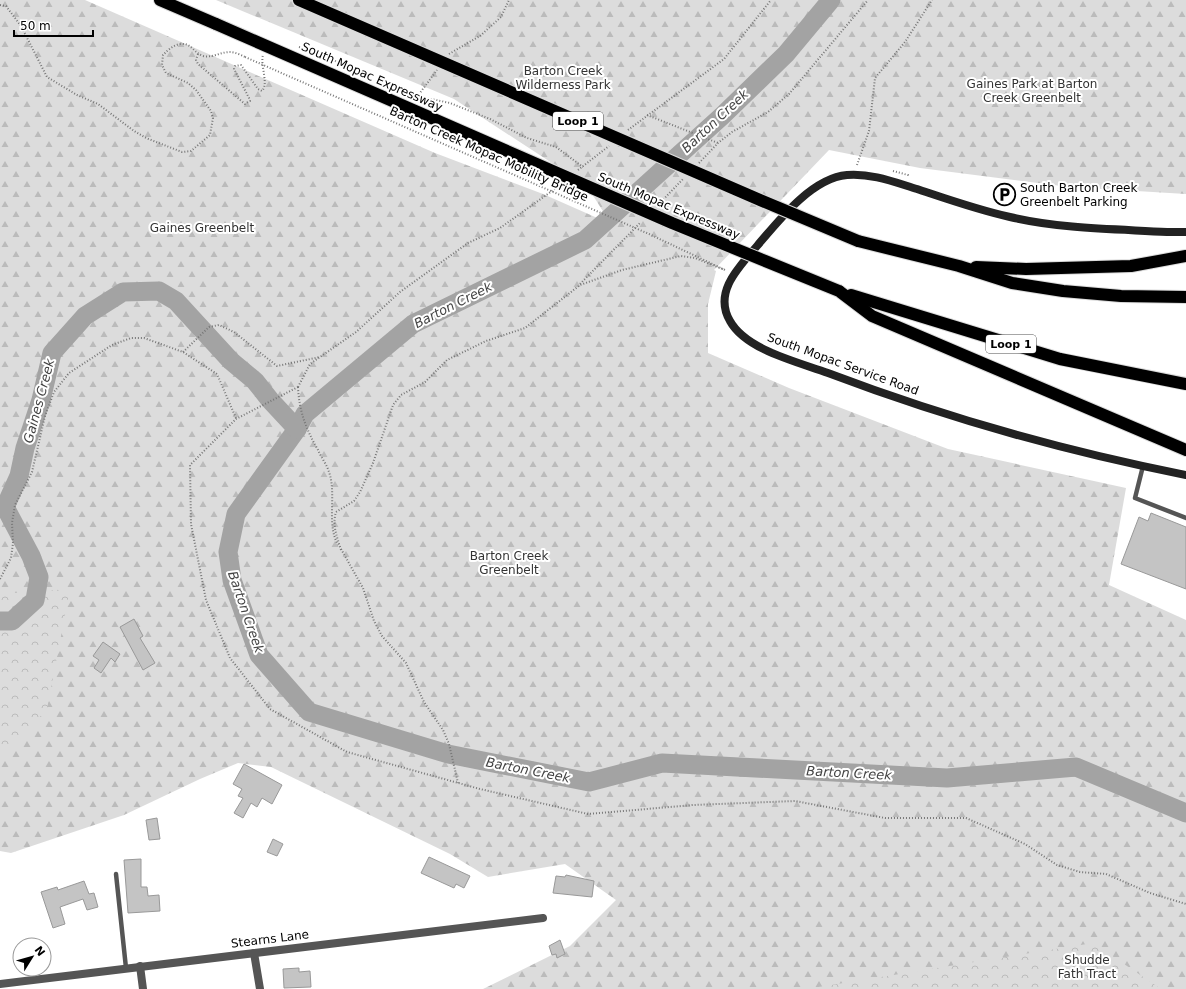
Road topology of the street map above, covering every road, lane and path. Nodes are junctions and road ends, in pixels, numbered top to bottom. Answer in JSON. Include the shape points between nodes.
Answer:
{"nodes":[{"id":1,"x":160,"y":0,"type":"edge"},
{"id":2,"x":299,"y":0,"type":"edge"},
{"id":3,"x":509,"y":0,"type":"edge"},
{"id":4,"x":771,"y":0,"type":"edge"},
{"id":5,"x":868,"y":0,"type":"edge"},
{"id":6,"x":932,"y":0,"type":"edge"},
{"id":7,"x":0,"y":5,"type":"edge"},
{"id":8,"x":295,"y":46,"type":"dead end"},
{"id":9,"x":263,"y":53,"type":"dead end"},
{"id":10,"x":198,"y":54,"type":"junction"},
{"id":11,"x":446,"y":57,"type":"dead end"},
{"id":12,"x":438,"y":68,"type":"dead end"},
{"id":13,"x":349,"y":69,"type":"dead end"},
{"id":14,"x":404,"y":93,"type":"dead end"},
{"id":15,"x":417,"y":97,"type":"junction"},
{"id":16,"x":647,"y":115,"type":"junction"},
{"id":17,"x":624,"y":134,"type":"dead end"},
{"id":18,"x":612,"y":143,"type":"dead end"},
{"id":19,"x":857,"y":165,"type":"dead end"},
{"id":20,"x":583,"y":167,"type":"junction"},
{"id":21,"x":578,"y":171,"type":"dead end"},
{"id":22,"x":562,"y":184,"type":"dead end"},
{"id":23,"x":1186,"y":232,"type":"edge"},
{"id":24,"x":1186,"y":256,"type":"edge"},
{"id":25,"x":959,"y":266,"type":"junction"},
{"id":26,"x":838,"y":291,"type":"junction"},
{"id":27,"x":1186,"y":297,"type":"edge"},
{"id":28,"x":183,"y":352,"type":"junction"},
{"id":29,"x":321,"y":357,"type":"junction"},
{"id":30,"x":1186,"y":384,"type":"edge"},
{"id":31,"x":298,"y":386,"type":"junction"},
{"id":32,"x":236,"y":419,"type":"junction"},
{"id":33,"x":1186,"y":450,"type":"edge"},
{"id":34,"x":1143,"y":466,"type":"junction"},
{"id":35,"x":1186,"y":475,"type":"edge"},
{"id":36,"x":1186,"y":518,"type":"edge"},
{"id":37,"x":341,"y":550,"type":"junction"},
{"id":38,"x":0,"y":579,"type":"edge"},
{"id":39,"x":458,"y":783,"type":"junction"},
{"id":40,"x":116,"y":874,"type":"dead end"},
{"id":41,"x":1186,"y":904,"type":"edge"},
{"id":42,"x":543,"y":918,"type":"dead end"},
{"id":43,"x":254,"y":953,"type":"junction"},
{"id":44,"x":140,"y":966,"type":"junction"},
{"id":45,"x":126,"y":968,"type":"junction"},
{"id":46,"x":4,"y":986,"type":"edge"},
{"id":47,"x":143,"y":989,"type":"edge"},
{"id":48,"x":260,"y":989,"type":"edge"}],
"edges":[{"from":1,"to":26,"type":"highway","name":"South Mopac Expressway","number":"Loop 1","bridge":true,"via":[[672,223]]},
{"from":2,"to":25,"type":"highway","number":"Loop 1","bridge":true,"via":[[858,241]]},
{"from":3,"to":11,"type":"path","via":[[501,17],[480,36]]},
{"from":4,"to":16,"type":"path","via":[[724,59]]},
{"from":5,"to":16,"type":"path","via":[[789,94],[768,112],[718,143]]},
{"from":6,"to":19,"type":"path","via":[[905,42],[875,78],[869,131]]},
{"from":7,"to":10,"type":"path","via":[[6,6],[21,26],[47,77],[98,104],[146,138],[182,152],[191,151],[205,141],[212,128],[213,118],[196,90],[188,83],[166,73],[162,65],[163,55],[170,48],[183,43]]},
{"from":8,"to":13,"type":"path","via":[[323,53]]},
{"from":9,"to":10,"type":"path","via":[[262,91],[241,65],[235,66],[234,69],[250,101],[245,104],[198,64]]},
{"from":10,"to":37,"type":"path","name":"Barton Creek Mopac Mobility Bridge","bridge":true,"via":[[208,57],[231,52],[245,57],[725,270],[695,258],[681,256],[622,270],[580,285],[525,328],[486,341],[447,360],[425,382],[401,395],[393,405],[360,492],[354,500],[336,512],[336,534]]},
{"from":12,"to":15,"type":"path"},
{"from":14,"to":15,"type":"path"},
{"from":15,"to":20,"type":"path","via":[[450,103],[490,119],[527,138],[556,147]]},
{"from":16,"to":17,"type":"path"},
{"from":18,"to":20,"type":"path"},
{"from":20,"to":21,"type":"path"},
{"from":22,"to":29,"type":"path","via":[[500,228],[468,243],[449,256],[400,292],[356,332]]},
{"from":23,"to":34,"type":"main road","name":"South Mopac Service Road","via":[[1046,223],[1009,217],[888,180],[860,175],[846,176],[832,178],[807,194],[768,233],[728,282],[725,291],[726,313],[736,330],[758,346],[774,353],[961,419]]},
{"from":24,"to":25,"type":"highway","via":[[1131,266],[1026,269]]},
{"from":25,"to":27,"type":"highway","number":"Loop 1","via":[[1012,282],[1063,291],[1122,296]]},
{"from":26,"to":30,"type":"highway","name":"South Mopac Expressway","number":"Loop 1","via":[[1060,359]]},
{"from":26,"to":33,"type":"highway","via":[[872,316]]},
{"from":28,"to":29,"type":"path","via":[[208,328],[219,325],[234,332],[277,366]]},
{"from":28,"to":32,"type":"path","via":[[217,374]]},
{"from":28,"to":38,"type":"path","via":[[144,338],[131,338],[112,345],[69,373],[54,392],[45,416],[32,472],[15,505],[11,558]]},
{"from":29,"to":31,"type":"path","via":[[310,364]]},
{"from":31,"to":32,"type":"path"},
{"from":31,"to":37,"type":"path","via":[[298,404],[306,429],[329,472],[333,493],[332,525]]},
{"from":32,"to":39,"type":"path","via":[[190,465],[191,524],[206,600],[230,658],[270,709],[348,752]]},
{"from":34,"to":35,"type":"main road","name":"South Mopac Service Road"},
{"from":34,"to":36,"type":"lane","via":[[1135,498]]},
{"from":37,"to":39,"type":"path","via":[[363,588],[382,636],[406,663],[424,702],[443,730]]},
{"from":39,"to":41,"type":"path","via":[[588,814],[693,805],[795,801],[885,818],[966,818],[1025,844],[1057,865],[1080,872],[1106,874],[1150,893]]},
{"from":40,"to":45,"type":"lane"},
{"from":42,"to":43,"type":"street","name":"Stearns Lane"},
{"from":43,"to":44,"type":"street","name":"Stearns Lane"},
{"from":43,"to":48,"type":"street"},
{"from":44,"to":45,"type":"street","name":"Stearns Lane"},
{"from":44,"to":47,"type":"street"},
{"from":45,"to":46,"type":"street","name":"Stearns Lane"}]}
